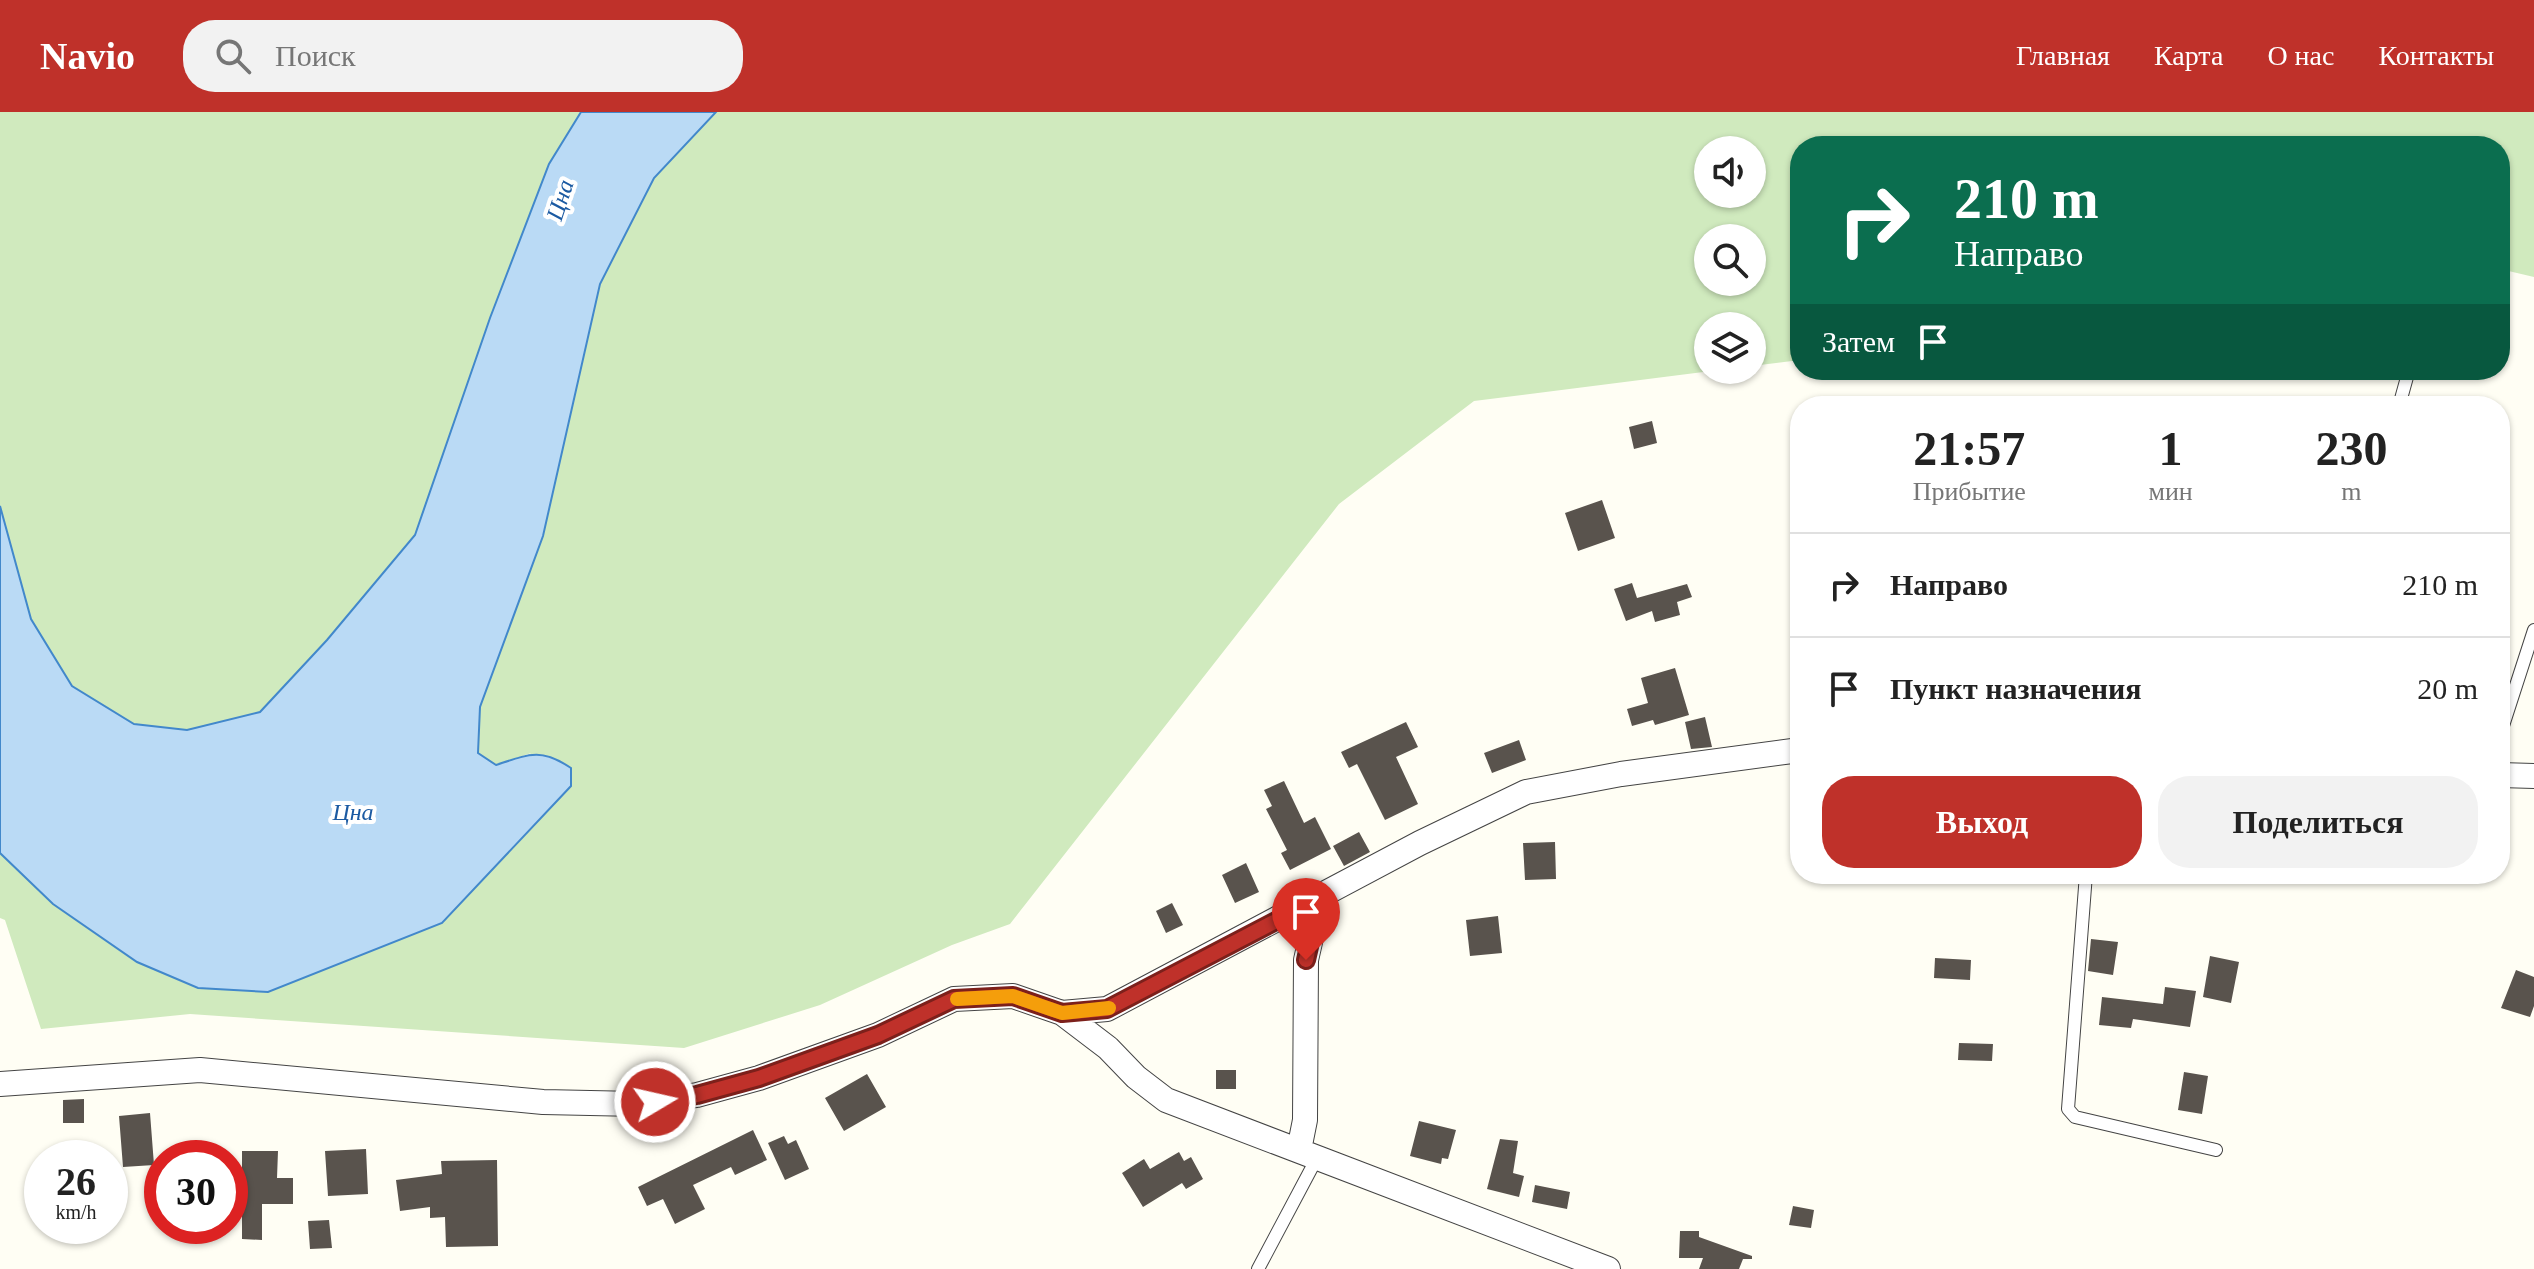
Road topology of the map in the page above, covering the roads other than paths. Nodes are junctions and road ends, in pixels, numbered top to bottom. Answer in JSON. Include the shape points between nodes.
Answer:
{"nodes":[{"id":1,"x":2534,"y":630,"type":"edge"},
{"id":2,"x":2510,"y":704,"type":"edge"},
{"id":3,"x":1790,"y":751,"type":"edge"},
{"id":4,"x":2510,"y":775,"type":"edge"},
{"id":5,"x":2534,"y":776,"type":"edge"},
{"id":6,"x":2085,"y":884,"type":"edge"},
{"id":7,"x":1320,"y":898,"type":"junction"},
{"id":8,"x":1062,"y":1013,"type":"junction"},
{"id":9,"x":0,"y":1084,"type":"edge"},
{"id":10,"x":2216,"y":1150,"type":"dead end"},
{"id":11,"x":1308,"y":1153,"type":"junction"},
{"id":12,"x":1258,"y":1269,"type":"edge"},
{"id":13,"x":1608,"y":1269,"type":"edge"}],
"edges":[{"from":1,"to":2,"type":"lane"},
{"from":3,"to":7,"type":"street","via":[[1526,792]]},
{"from":4,"to":5,"type":"street"},
{"from":6,"to":10,"type":"lane","via":[[2068,1109],[2075,1117]]},
{"from":7,"to":8,"type":"street","via":[[1107,1009]]},
{"from":7,"to":11,"type":"street","via":[[1306,960]]},
{"from":8,"to":9,"type":"street","via":[[1013,996],[954,999],[878,1035],[759,1078],[637,1104],[543,1102],[200,1070]]},
{"from":8,"to":11,"type":"street","via":[[1166,1100]]},
{"from":11,"to":12,"type":"lane"},
{"from":11,"to":13,"type":"street"}]}
